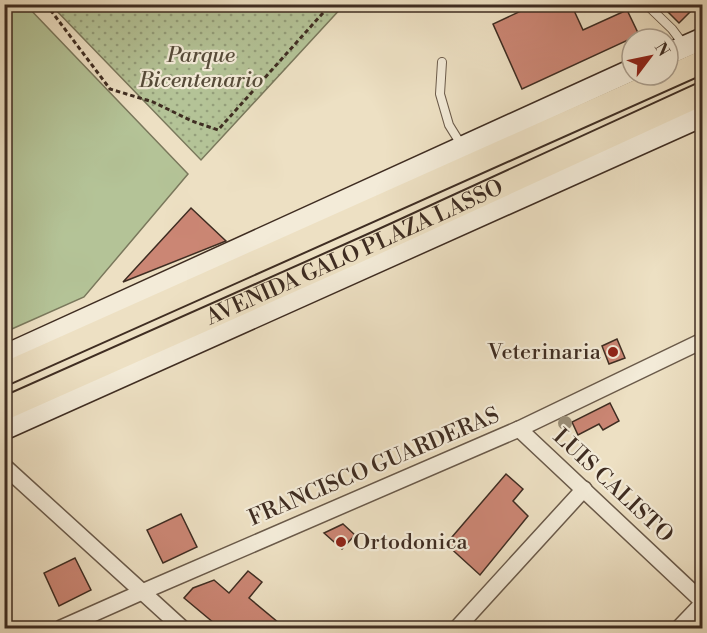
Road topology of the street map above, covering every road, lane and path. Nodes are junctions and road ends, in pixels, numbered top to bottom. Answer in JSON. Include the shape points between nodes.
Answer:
{"nodes":[{"id":1,"x":46,"y":4,"type":"edge"},
{"id":2,"x":331,"y":4,"type":"edge"},
{"id":3,"x":646,"y":4,"type":"edge"},
{"id":4,"x":685,"y":46,"type":"edge"},
{"id":5,"x":442,"y":62,"type":"dead end"},
{"id":6,"x":702,"y":62,"type":"edge"},
{"id":7,"x":620,"y":75,"type":"edge"},
{"id":8,"x":702,"y":94,"type":"edge"},
{"id":9,"x":702,"y":116,"type":"edge"},
{"id":10,"x":462,"y":147,"type":"junction"},
{"id":11,"x":702,"y":341,"type":"edge"},
{"id":12,"x":4,"y":356,"type":"edge"},
{"id":13,"x":4,"y":374,"type":"edge"},
{"id":14,"x":4,"y":409,"type":"edge"},
{"id":15,"x":4,"y":429,"type":"edge"},
{"id":16,"x":519,"y":429,"type":"junction"},
{"id":17,"x":4,"y":466,"type":"edge"},
{"id":18,"x":584,"y":489,"type":"junction"},
{"id":19,"x":142,"y":592,"type":"junction"},
{"id":20,"x":702,"y":602,"type":"edge"},
{"id":21,"x":61,"y":628,"type":"edge"},
{"id":22,"x":182,"y":628,"type":"edge"},
{"id":23,"x":457,"y":628,"type":"edge"},
{"id":24,"x":679,"y":628,"type":"edge"}],
"edges":[{"from":1,"to":2,"type":"path","via":[[110,89],[153,102],[218,130]]},
{"from":3,"to":4,"type":"lane"},
{"from":5,"to":10,"type":"lane","via":[[440,94],[449,125]]},
{"from":6,"to":13,"type":"main road","name":"AVENIDA GALO PLAZA LASSO"},
{"from":7,"to":10,"type":"main road"},
{"from":8,"to":14,"type":"main road","name":"AVENIDA GALO PLAZA LASSO"},
{"from":9,"to":15,"type":"main road","name":"AVENIDA GALO PLAZA LASSO"},
{"from":10,"to":12,"type":"main road"},
{"from":11,"to":16,"type":"street","name":"FRANCISCO GUARDERAS"},
{"from":16,"to":18,"type":"street","name":"LUIS CALISTO"},
{"from":16,"to":19,"type":"street","name":"FRANCISCO GUARDERAS"},
{"from":17,"to":19,"type":"street"},
{"from":18,"to":20,"type":"street","name":"LUIS CALISTO"},
{"from":18,"to":23,"type":"street"},
{"from":19,"to":21,"type":"street","name":"FRANCISCO GUARDERAS"},
{"from":19,"to":22,"type":"street"},
{"from":20,"to":24,"type":"street"}]}
